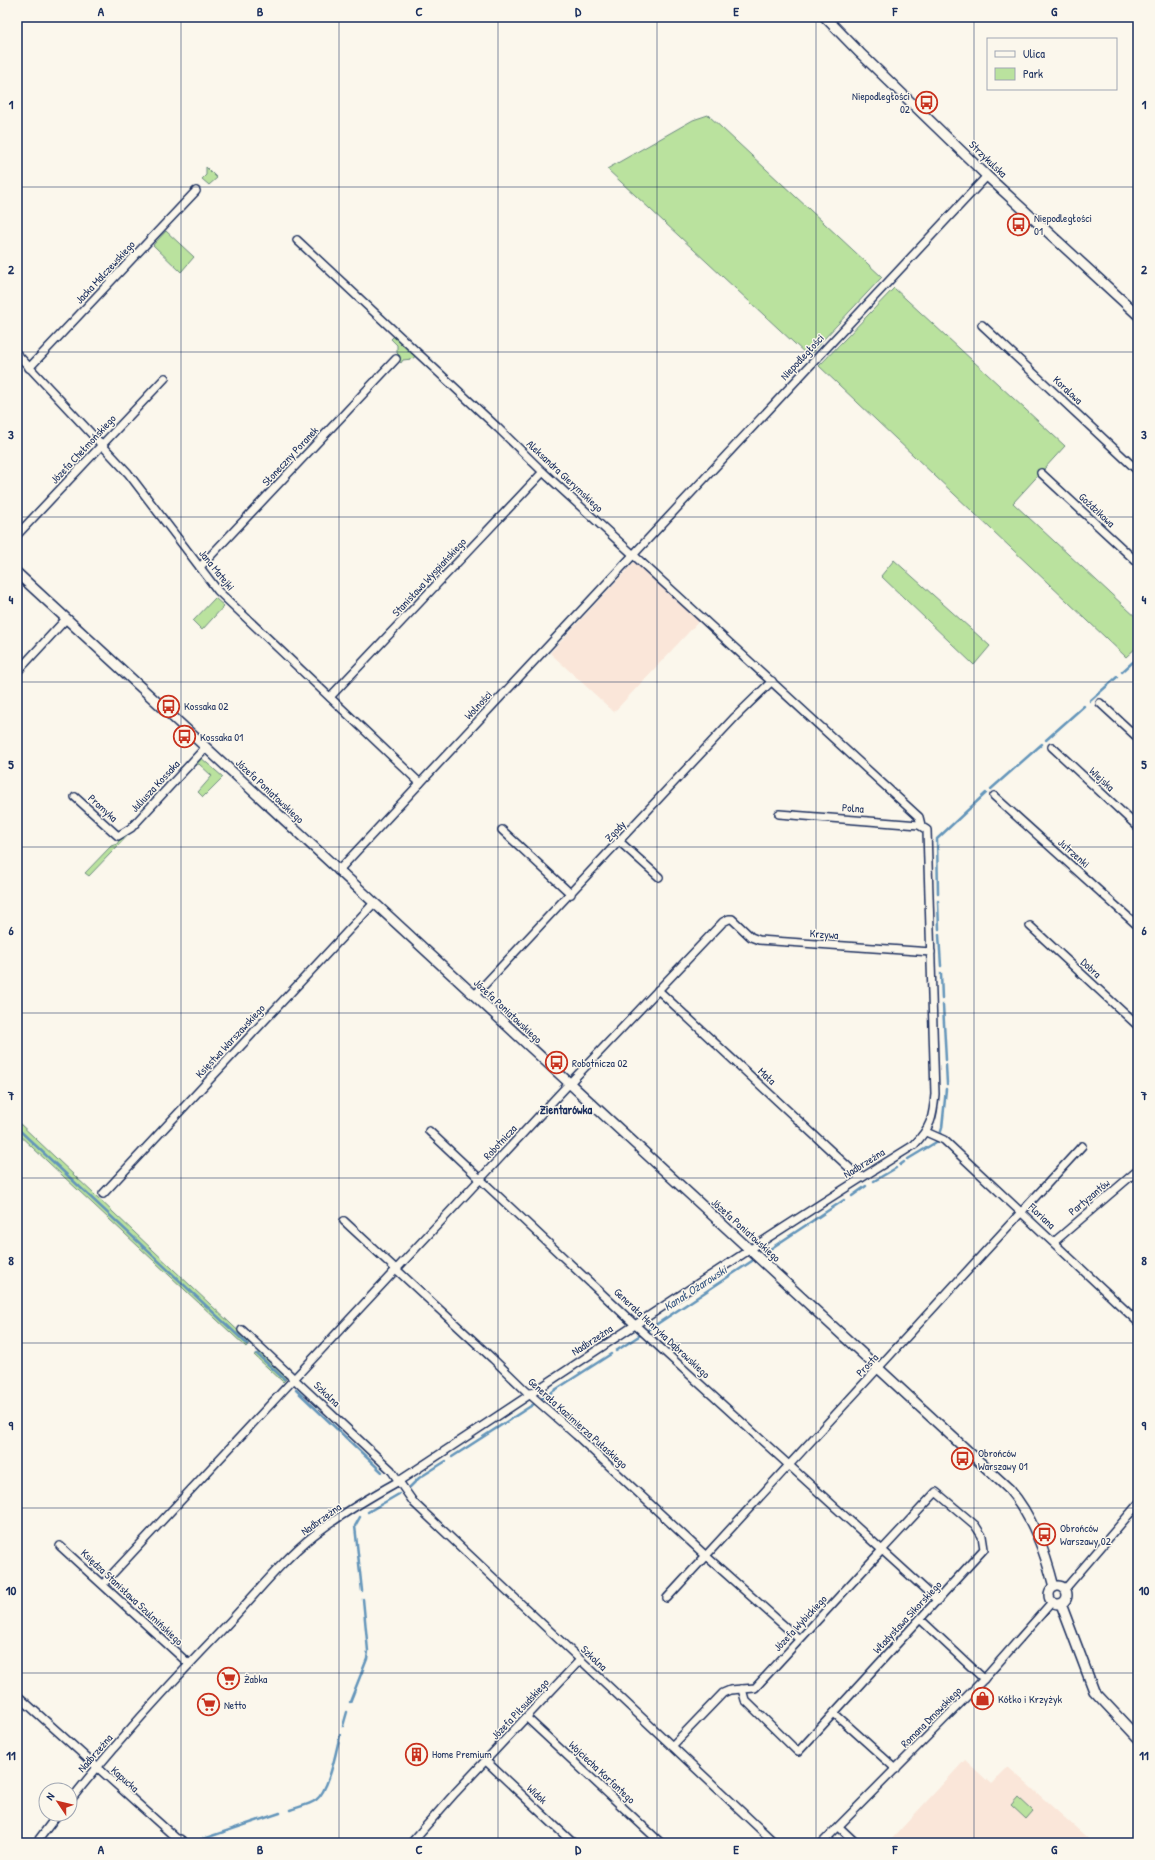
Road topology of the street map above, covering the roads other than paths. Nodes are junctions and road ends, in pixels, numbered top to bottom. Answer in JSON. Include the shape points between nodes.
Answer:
{"nodes":[{"id":1,"x":825,"y":17,"type":"edge"},
{"id":2,"x":987,"y":176,"type":"junction"},
{"id":3,"x":196,"y":191,"type":"dead end"},
{"id":4,"x":297,"y":240,"type":"dead end"},
{"id":5,"x":1138,"y":314,"type":"edge"},
{"id":6,"x":982,"y":326,"type":"dead end"},
{"id":7,"x":17,"y":354,"type":"edge"},
{"id":8,"x":396,"y":359,"type":"dead end"},
{"id":9,"x":30,"y":368,"type":"junction"},
{"id":10,"x":165,"y":378,"type":"dead end"},
{"id":11,"x":102,"y":445,"type":"junction"},
{"id":12,"x":1138,"y":471,"type":"edge"},
{"id":13,"x":543,"y":472,"type":"junction"},
{"id":14,"x":1041,"y":473,"type":"dead end"},
{"id":15,"x":17,"y":535,"type":"edge"},
{"id":16,"x":633,"y":554,"type":"junction"},
{"id":17,"x":1138,"y":563,"type":"edge"},
{"id":18,"x":200,"y":567,"type":"junction"},
{"id":19,"x":17,"y":574,"type":"edge"},
{"id":20,"x":66,"y":619,"type":"junction"},
{"id":21,"x":17,"y":672,"type":"edge"},
{"id":22,"x":772,"y":681,"type":"junction"},
{"id":23,"x":330,"y":697,"type":"junction"},
{"id":24,"x":1100,"y":703,"type":"dead end"},
{"id":25,"x":1138,"y":738,"type":"edge"},
{"id":26,"x":1052,"y":747,"type":"dead end"},
{"id":27,"x":205,"y":748,"type":"junction"},
{"id":28,"x":420,"y":783,"type":"junction"},
{"id":29,"x":994,"y":796,"type":"dead end"},
{"id":30,"x":75,"y":797,"type":"dead end"},
{"id":31,"x":779,"y":814,"type":"dead end"},
{"id":32,"x":923,"y":826,"type":"junction"},
{"id":33,"x":1138,"y":827,"type":"edge"},
{"id":34,"x":502,"y":830,"type":"dead end"},
{"id":35,"x":118,"y":836,"type":"joint"},
{"id":36,"x":620,"y":842,"type":"junction"},
{"id":37,"x":338,"y":871,"type":"junction"},
{"id":38,"x":659,"y":877,"type":"dead end"},
{"id":39,"x":571,"y":894,"type":"junction"},
{"id":40,"x":374,"y":904,"type":"junction"},
{"id":41,"x":723,"y":922,"type":"joint"},
{"id":42,"x":1030,"y":926,"type":"dead end"},
{"id":43,"x":1138,"y":926,"type":"edge"},
{"id":44,"x":931,"y":952,"type":"junction"},
{"id":45,"x":658,"y":990,"type":"junction"},
{"id":46,"x":474,"y":996,"type":"junction"},
{"id":47,"x":1138,"y":1026,"type":"edge"},
{"id":48,"x":569,"y":1083,"type":"junction"},
{"id":49,"x":429,"y":1131,"type":"dead end"},
{"id":50,"x":926,"y":1132,"type":"junction"},
{"id":51,"x":1082,"y":1146,"type":"dead end"},
{"id":52,"x":1138,"y":1170,"type":"edge"},
{"id":53,"x":862,"y":1177,"type":"junction"},
{"id":54,"x":481,"y":1179,"type":"junction"},
{"id":55,"x":103,"y":1194,"type":"dead end"},
{"id":56,"x":1021,"y":1212,"type":"junction"},
{"id":57,"x":344,"y":1221,"type":"dead end"},
{"id":58,"x":1054,"y":1242,"type":"junction"},
{"id":59,"x":750,"y":1249,"type":"junction"},
{"id":60,"x":397,"y":1270,"type":"junction"},
{"id":61,"x":1138,"y":1322,"type":"edge"},
{"id":62,"x":635,"y":1325,"type":"junction"},
{"id":63,"x":242,"y":1330,"type":"dead end"},
{"id":64,"x":878,"y":1368,"type":"junction"},
{"id":65,"x":294,"y":1378,"type":"junction"},
{"id":66,"x":530,"y":1394,"type":"junction"},
{"id":67,"x":790,"y":1465,"type":"junction"},
{"id":68,"x":399,"y":1482,"type":"junction"},
{"id":69,"x":1138,"y":1504,"type":"edge"},
{"id":70,"x":60,"y":1546,"type":"dead end"},
{"id":71,"x":882,"y":1550,"type":"junction"},
{"id":72,"x":706,"y":1556,"type":"junction"},
{"id":73,"x":103,"y":1584,"type":"junction"},
{"id":74,"x":1054,"y":1587,"type":"junction"},
{"id":75,"x":1065,"y":1589,"type":"junction"},
{"id":76,"x":667,"y":1598,"type":"dead end"},
{"id":77,"x":938,"y":1601,"type":"junction"},
{"id":78,"x":1052,"y":1602,"type":"junction"},
{"id":79,"x":1061,"y":1604,"type":"junction"},
{"id":80,"x":921,"y":1620,"type":"junction"},
{"id":81,"x":799,"y":1639,"type":"junction"},
{"id":82,"x":580,"y":1660,"type":"junction"},
{"id":83,"x":189,"y":1664,"type":"junction"},
{"id":84,"x":984,"y":1679,"type":"junction"},
{"id":85,"x":742,"y":1689,"type":"junction"},
{"id":86,"x":17,"y":1695,"type":"edge"},
{"id":87,"x":834,"y":1713,"type":"junction"},
{"id":88,"x":528,"y":1718,"type":"junction"},
{"id":89,"x":1138,"y":1738,"type":"edge"},
{"id":90,"x":672,"y":1746,"type":"junction"},
{"id":91,"x":486,"y":1762,"type":"junction"},
{"id":92,"x":96,"y":1767,"type":"junction"},
{"id":93,"x":896,"y":1769,"type":"junction"},
{"id":94,"x":78,"y":1791,"type":"edge"},
{"id":95,"x":52,"y":1822,"type":"edge"},
{"id":96,"x":839,"y":1826,"type":"junction"},
{"id":97,"x":36,"y":1843,"type":"edge"},
{"id":98,"x":185,"y":1843,"type":"edge"},
{"id":99,"x":411,"y":1843,"type":"edge"},
{"id":100,"x":573,"y":1843,"type":"edge"},
{"id":101,"x":661,"y":1843,"type":"edge"},
{"id":102,"x":775,"y":1843,"type":"edge"},
{"id":103,"x":822,"y":1843,"type":"edge"},
{"id":104,"x":856,"y":1843,"type":"edge"}],
"edges":[{"from":1,"to":2,"type":"street","name":"Strzykulska"},
{"from":2,"to":5,"type":"street","name":"Strzykulska"},
{"from":2,"to":16,"type":"street","name":"Niepodległości"},
{"from":3,"to":9,"type":"street","name":"Jacka Malczewskiego"},
{"from":4,"to":13,"type":"street","name":"Aleksandra Gierymskiego","via":[[493,422]]},
{"from":6,"to":12,"type":"street","name":"Koralowa"},
{"from":7,"to":9,"type":"street","name":"Jana Matejki"},
{"from":8,"to":18,"type":"street","name":"Słoneczny Poranek"},
{"from":9,"to":11,"type":"street","name":"Jana Matejki"},
{"from":10,"to":11,"type":"street","name":"Józefa Chełmońskiego"},
{"from":11,"to":15,"type":"street","name":"Józefa Chełmońskiego"},
{"from":11,"to":18,"type":"street","name":"Jana Matejki","via":[[128,473]]},
{"from":13,"to":16,"type":"street","name":"Aleksandra Gierymskiego"},
{"from":13,"to":23,"type":"street","name":"Stanisława Wyspiańskiego"},
{"from":14,"to":17,"type":"street","name":"Goździkowa"},
{"from":16,"to":22,"type":"street","name":"Aleksandra Gierymskiego"},
{"from":16,"to":28,"type":"street","name":"Wolności"},
{"from":18,"to":23,"type":"street","name":"Jana Matejki","via":[[226,598]]},
{"from":19,"to":20,"type":"street","name":"Józefa Poniatowskiego"},
{"from":20,"to":21,"type":"street"},
{"from":20,"to":27,"type":"street","name":"Józefa Poniatowskiego"},
{"from":22,"to":32,"type":"street","name":"Aleksandra Gierymskiego","via":[[919,817]]},
{"from":22,"to":36,"type":"street","name":"Zgody","via":[[735,717]]},
{"from":23,"to":28,"type":"street","name":"Jana Matejki"},
{"from":24,"to":25,"type":"street"},
{"from":26,"to":33,"type":"street","name":"Wiejska"},
{"from":27,"to":35,"type":"street","name":"Juliusza Kossaka","via":[[131,828]]},
{"from":27,"to":37,"type":"street","name":"Józefa Poniatowskiego"},
{"from":28,"to":37,"type":"street","name":"Wolności"},
{"from":29,"to":43,"type":"street","name":"Jutrzenki"},
{"from":30,"to":35,"type":"street","name":"Promyka"},
{"from":31,"to":32,"type":"street","name":"Polna"},
{"from":32,"to":44,"type":"street","name":"Nadbrzeżna","via":[[927,830]]},
{"from":34,"to":39,"type":"street"},
{"from":36,"to":38,"type":"street"},
{"from":36,"to":39,"type":"street","name":"Zgody"},
{"from":37,"to":40,"type":"street","name":"Józefa Poniatowskiego"},
{"from":39,"to":46,"type":"street","name":"Zgody"},
{"from":40,"to":46,"type":"street","name":"Józefa Poniatowskiego"},
{"from":40,"to":55,"type":"street","name":"Księstwa Warszawskiego"},
{"from":41,"to":44,"type":"street","name":"Krzywa","via":[[732,919],[751,937],[759,940]]},
{"from":41,"to":45,"type":"street","name":"Robotnicza"},
{"from":42,"to":47,"type":"street","name":"Dobra"},
{"from":44,"to":50,"type":"street","name":"Nadbrzeżna","via":[[935,1094],[933,1113]]},
{"from":45,"to":48,"type":"street","name":"Robotnicza"},
{"from":45,"to":53,"type":"street","name":"Mała"},
{"from":46,"to":48,"type":"street","name":"Józefa Poniatowskiego"},
{"from":48,"to":54,"type":"street","name":"Robotnicza"},
{"from":48,"to":59,"type":"street","name":"Józefa Poniatowskiego"},
{"from":49,"to":54,"type":"street","name":"Generała Henryka Dąbrowskiego"},
{"from":50,"to":53,"type":"street","name":"Nadbrzeżna","via":[[914,1145]]},
{"from":50,"to":56,"type":"street","name":"Floriana","via":[[944,1140]]},
{"from":51,"to":56,"type":"street","name":"Prosta"},
{"from":52,"to":58,"type":"street","name":"Partyzantów"},
{"from":53,"to":59,"type":"street","name":"Nadbrzeżna"},
{"from":54,"to":60,"type":"street","name":"Robotnicza"},
{"from":54,"to":62,"type":"street","name":"Generała Henryka Dąbrowskiego"},
{"from":56,"to":58,"type":"street","name":"Floriana"},
{"from":56,"to":64,"type":"street","name":"Prosta"},
{"from":57,"to":60,"type":"street","name":"Generała Kazimierza Pułaskiego"},
{"from":58,"to":61,"type":"street","name":"Floriana"},
{"from":59,"to":62,"type":"street","name":"Nadbrzeżna"},
{"from":59,"to":64,"type":"street","name":"Józefa Poniatowskiego"},
{"from":60,"to":65,"type":"street","name":"Robotnicza"},
{"from":60,"to":66,"type":"street","name":"Generała Kazimierza Pułaskiego"},
{"from":62,"to":66,"type":"street","name":"Nadbrzeżna"},
{"from":62,"to":67,"type":"street","name":"Generała Henryka Dąbrowskiego"},
{"from":63,"to":65,"type":"street","name":"Szkolna"},
{"from":64,"to":67,"type":"street","name":"Prosta"},
{"from":64,"to":74,"type":"street","name":"Józefa Poniatowskiego","via":[[1018,1500],[1033,1526]]},
{"from":65,"to":68,"type":"street","name":"Szkolna"},
{"from":65,"to":73,"type":"street","name":"Robotnicza"},
{"from":66,"to":68,"type":"street","name":"Nadbrzeżna"},
{"from":66,"to":72,"type":"street","name":"Generała Kazimierza Pułaskiego"},
{"from":67,"to":71,"type":"street","name":"Generała Henryka Dąbrowskiego"},
{"from":67,"to":72,"type":"street","name":"Prosta"},
{"from":68,"to":82,"type":"street","name":"Szkolna","via":[[414,1503]]},
{"from":68,"to":83,"type":"street","name":"Nadbrzeżna","via":[[375,1494],[314,1535]]},
{"from":69,"to":75,"type":"street"},
{"from":70,"to":73,"type":"street","name":"Księdza Stanisława Szulmińskiego"},
{"from":71,"to":77,"type":"street"},
{"from":71,"to":77,"type":"street","name":"Władysława Sikorskiego","via":[[936,1492],[975,1524],[982,1536],[984,1549]]},
{"from":71,"to":81,"type":"street","name":"Józefa Wybickiego"},
{"from":72,"to":76,"type":"street","name":"Prosta"},
{"from":72,"to":81,"type":"street","name":"Generała Kazimierza Pułaskiego"},
{"from":73,"to":83,"type":"street","name":"Księdza Stanisława Szulmińskiego"},
{"from":74,"to":75,"type":"street","via":[[1060,1586]]},
{"from":74,"to":78,"type":"street","via":[[1049,1594]]},
{"from":75,"to":79,"type":"street","via":[[1067,1598]]},
{"from":77,"to":80,"type":"street","name":"Władysława Sikorskiego"},
{"from":78,"to":79,"type":"street","via":[[1056,1605]]},
{"from":78,"to":84,"type":"street","name":"Romana Dmowskiego"},
{"from":79,"to":89,"type":"street","via":[[1094,1691]]},
{"from":80,"to":84,"type":"street"},
{"from":80,"to":87,"type":"street","name":"Władysława Sikorskiego"},
{"from":81,"to":85,"type":"street","name":"Józefa Wybickiego","via":[[755,1688]]},
{"from":82,"to":88,"type":"street","name":"Józefa Piłsudskiego"},
{"from":82,"to":90,"type":"street","name":"Szkolna"},
{"from":83,"to":92,"type":"street","name":"Nadbrzeżna"},
{"from":84,"to":93,"type":"street","name":"Romana Dmowskiego"},
{"from":85,"to":87,"type":"street","name":"Władysława Sikorskiego","via":[[744,1698],[763,1720],[798,1752]]},
{"from":85,"to":90,"type":"street","name":"Józefa Wybickiego","via":[[723,1693]]},
{"from":86,"to":92,"type":"street","name":"Kapucka"},
{"from":87,"to":93,"type":"street"},
{"from":88,"to":91,"type":"street","name":"Józefa Piłsudskiego"},
{"from":88,"to":101,"type":"street","name":"Wojciecha Korfantego"},
{"from":90,"to":102,"type":"street","name":"Szkolna"},
{"from":91,"to":99,"type":"street","name":"Józefa Piłsudskiego"},
{"from":91,"to":100,"type":"street","name":"Widok"},
{"from":92,"to":94,"type":"street","name":"Nadbrzeżna"},
{"from":92,"to":98,"type":"street","name":"Kapucka","via":[[177,1839]]},
{"from":93,"to":96,"type":"street","name":"Romana Dmowskiego"},
{"from":95,"to":97,"type":"street"},
{"from":96,"to":103,"type":"street","name":"Romana Dmowskiego"},
{"from":96,"to":104,"type":"street"}]}
